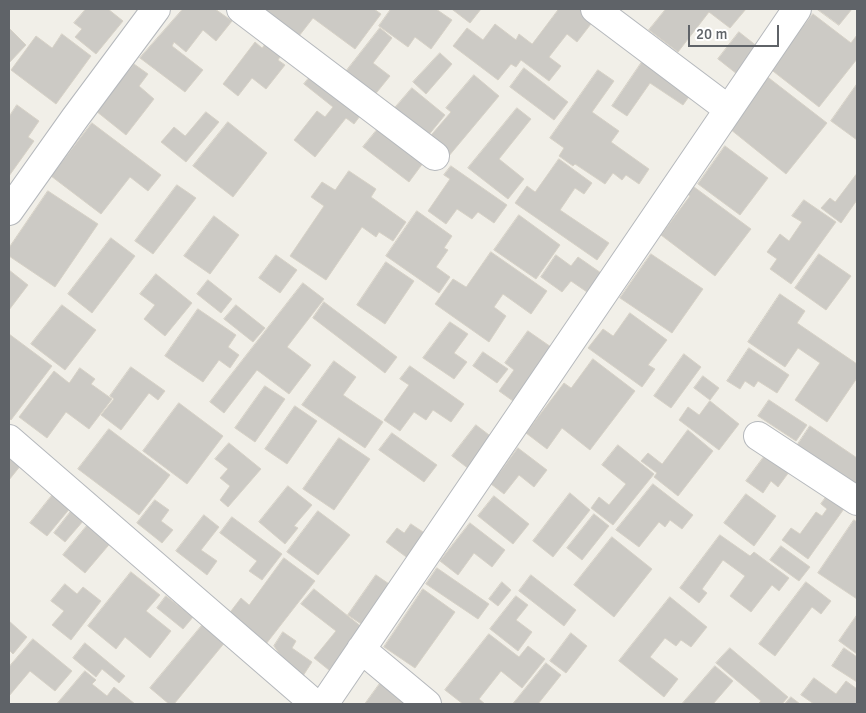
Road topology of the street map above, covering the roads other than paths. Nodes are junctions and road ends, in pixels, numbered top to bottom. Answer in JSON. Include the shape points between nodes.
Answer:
{"nodes":[{"id":1,"x":156,"y":9,"type":"edge"},
{"id":2,"x":241,"y":9,"type":"edge"},
{"id":3,"x":595,"y":9,"type":"edge"},
{"id":4,"x":796,"y":9,"type":"edge"},
{"id":5,"x":728,"y":109,"type":"junction"},
{"id":6,"x":436,"y":156,"type":"dead end"},
{"id":7,"x":9,"y":211,"type":"edge"},
{"id":8,"x":758,"y":436,"type":"dead end"},
{"id":9,"x":9,"y":439,"type":"edge"},
{"id":10,"x":857,"y":501,"type":"edge"},
{"id":11,"x":361,"y":649,"type":"junction"},
{"id":12,"x":315,"y":704,"type":"edge"},
{"id":13,"x":324,"y":704,"type":"edge"},
{"id":14,"x":427,"y":704,"type":"edge"}],
"edges":[{"from":1,"to":7,"type":"street"},
{"from":2,"to":6,"type":"street"},
{"from":3,"to":5,"type":"street"},
{"from":4,"to":5,"type":"street"},
{"from":5,"to":11,"type":"street"},
{"from":8,"to":10,"type":"street"},
{"from":9,"to":12,"type":"street"},
{"from":11,"to":13,"type":"street"},
{"from":11,"to":14,"type":"street"}]}
